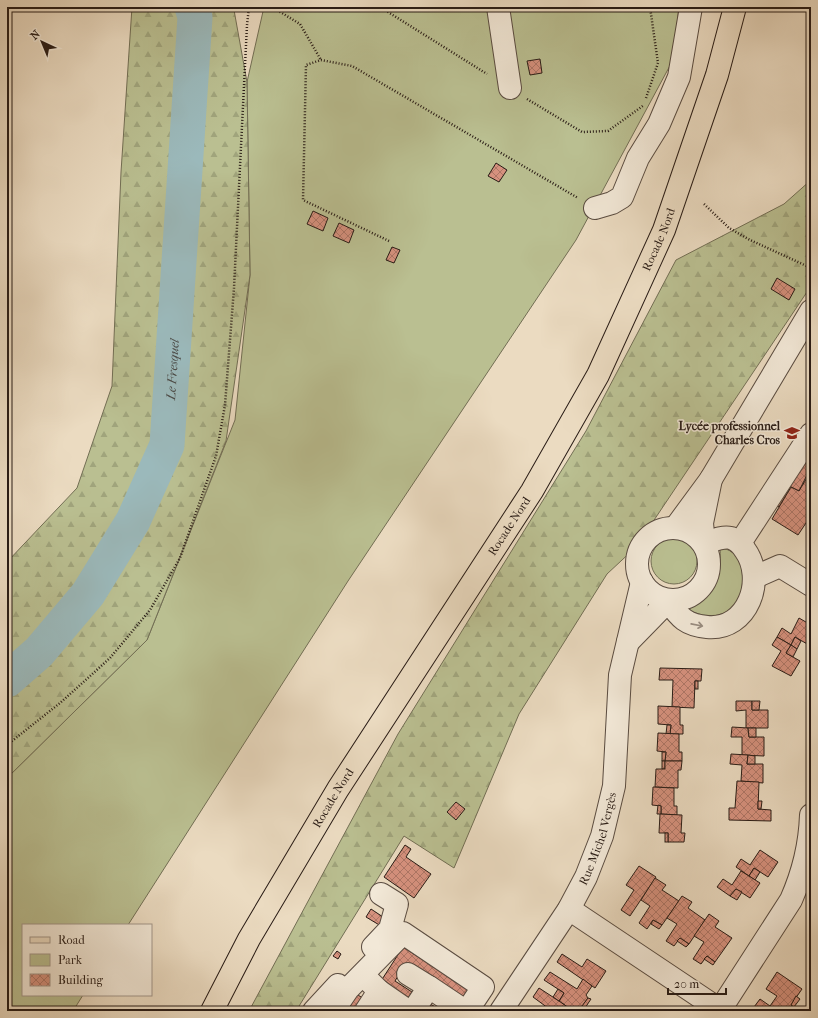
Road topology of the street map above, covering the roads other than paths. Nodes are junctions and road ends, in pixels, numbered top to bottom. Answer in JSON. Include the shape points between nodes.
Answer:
{"nodes":[{"id":1,"x":498,"y":7,"type":"edge"},
{"id":2,"x":691,"y":7,"type":"edge"},
{"id":3,"x":735,"y":7,"type":"edge"},
{"id":4,"x":510,"y":88,"type":"road end"},
{"id":5,"x":595,"y":208,"type":"road end"},
{"id":6,"x":811,"y":311,"type":"edge"},
{"id":7,"x":811,"y":434,"type":"edge"},
{"id":8,"x":711,"y":479,"type":"junction"},
{"id":9,"x":675,"y":528,"type":"junction"},
{"id":10,"x":704,"y":544,"type":"junction"},
{"id":11,"x":740,"y":544,"type":"junction"},
{"id":12,"x":755,"y":577,"type":"junction"},
{"id":13,"x":642,"y":582,"type":"junction"},
{"id":14,"x":811,"y":585,"type":"edge"},
{"id":15,"x":668,"y":601,"type":"junction"},
{"id":16,"x":627,"y":643,"type":"junction"},
{"id":17,"x":811,"y":815,"type":"edge"},
{"id":18,"x":381,"y":894,"type":"dead end"},
{"id":19,"x":569,"y":909,"type":"junction"},
{"id":20,"x":408,"y":974,"type":"dead end"},
{"id":21,"x":363,"y":975,"type":"junction"},
{"id":22,"x":429,"y":987,"type":"junction"},
{"id":23,"x":378,"y":991,"type":"junction"},
{"id":24,"x":212,"y":1011,"type":"edge"},
{"id":25,"x":314,"y":1011,"type":"edge"},
{"id":26,"x":333,"y":1011,"type":"edge"},
{"id":27,"x":366,"y":1011,"type":"edge"},
{"id":28,"x":408,"y":1011,"type":"edge"},
{"id":29,"x":413,"y":1011,"type":"edge"},
{"id":30,"x":466,"y":1011,"type":"edge"},
{"id":31,"x":501,"y":1011,"type":"edge"}],
"edges":[{"from":1,"to":4,"type":"street"},
{"from":2,"to":5,"type":"street","via":[[679,77],[659,124],[638,158],[622,197]]},
{"from":3,"to":24,"type":"main road","name":"Rocade Nord","via":[[717,75],[664,230],[598,375],[532,492],[338,789],[249,939]]},
{"from":6,"to":8,"type":"street"},
{"from":7,"to":11,"type":"street"},
{"from":8,"to":9,"type":"street"},
{"from":8,"to":10,"type":"street","via":[[702,523]]},
{"from":9,"to":10,"type":"street","via":[[692,532]]},
{"from":9,"to":13,"type":"street","via":[[654,533],[646,540],[637,561]]},
{"from":10,"to":11,"type":"street","via":[[718,538],[731,538]]},
{"from":10,"to":15,"type":"street","via":[[709,557],[710,571],[704,584],[695,594],[682,600]]},
{"from":11,"to":12,"type":"street","via":[[751,560]]},
{"from":12,"to":14,"type":"street","via":[[780,566]]},
{"from":15,"to":12,"type":"street","one_way":true,"via":[[676,612],[692,625],[711,627],[725,624],[743,612],[750,601]]},
{"from":13,"to":15,"type":"street","via":[[653,595]]},
{"from":13,"to":16,"type":"street","name":"Rue Michel Vergès"},
{"from":15,"to":16,"type":"street"},
{"from":16,"to":19,"type":"street","name":"Rue Michel Vergès","via":[[620,675],[614,786],[602,836],[586,877]]},
{"from":17,"to":19,"type":"street","via":[[810,836],[800,880],[791,900],[720,1010]]},
{"from":18,"to":25,"type":"street","via":[[397,904],[390,929]]},
{"from":19,"to":31,"type":"street","name":"Rue Michel Vergès"},
{"from":20,"to":22,"type":"street"},
{"from":21,"to":23,"type":"street"},
{"from":21,"to":26,"type":"street"},
{"from":21,"to":30,"type":"street","via":[[403,933],[483,987]]},
{"from":22,"to":29,"type":"street"},
{"from":22,"to":30,"type":"street"},
{"from":23,"to":27,"type":"street"},
{"from":23,"to":28,"type":"street"}]}
